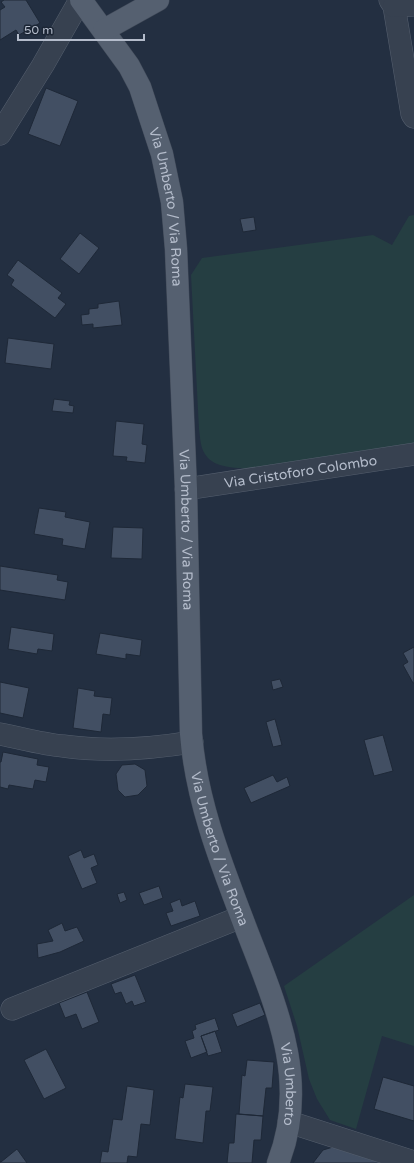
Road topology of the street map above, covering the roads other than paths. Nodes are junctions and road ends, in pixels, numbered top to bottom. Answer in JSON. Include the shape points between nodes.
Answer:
{"nodes":[{"id":1,"x":80,"y":0,"type":"edge"},
{"id":2,"x":158,"y":0,"type":"edge"},
{"id":3,"x":399,"y":4,"type":"edge"},
{"id":4,"x":104,"y":30,"type":"junction"},
{"id":5,"x":414,"y":118,"type":"edge"},
{"id":6,"x":0,"y":134,"type":"edge"},
{"id":7,"x":414,"y":454,"type":"edge"},
{"id":8,"x":186,"y":489,"type":"junction"},
{"id":9,"x":0,"y":734,"type":"edge"},
{"id":10,"x":192,"y":742,"type":"junction"},
{"id":11,"x":241,"y":917,"type":"junction"},
{"id":12,"x":12,"y":1010,"type":"dead end"},
{"id":13,"x":282,"y":1029,"type":"joint"},
{"id":14,"x":289,"y":1122,"type":"junction"},
{"id":15,"x":414,"y":1162,"type":"edge"},
{"id":16,"x":278,"y":1163,"type":"edge"}],
"edges":[{"from":1,"to":4,"type":"main road","name":"Via Umberto / Via Roma"},
{"from":1,"to":6,"type":"street"},
{"from":2,"to":4,"type":"main road"},
{"from":3,"to":5,"type":"street"},
{"from":4,"to":8,"type":"main road","name":"Via Umberto / Via Roma","via":[[140,87],[162,154],[172,202]]},
{"from":7,"to":8,"type":"street","name":"Via Cristoforo Colombo"},
{"from":8,"to":10,"type":"main road","name":"Via Umberto / Via Roma"},
{"from":9,"to":10,"type":"street","via":[[92,749],[156,748]]},
{"from":10,"to":11,"type":"main road","name":"Via Umberto / Via Roma","via":[[200,796]]},
{"from":11,"to":12,"type":"street"},
{"from":11,"to":13,"type":"main road","name":"Via Umberto / Via Roma","via":[[272,994]]},
{"from":13,"to":14,"type":"main road","name":"Via Umberto","via":[[291,1088]]},
{"from":14,"to":15,"type":"street"},
{"from":14,"to":16,"type":"main road","name":"Via Umberto"}]}
